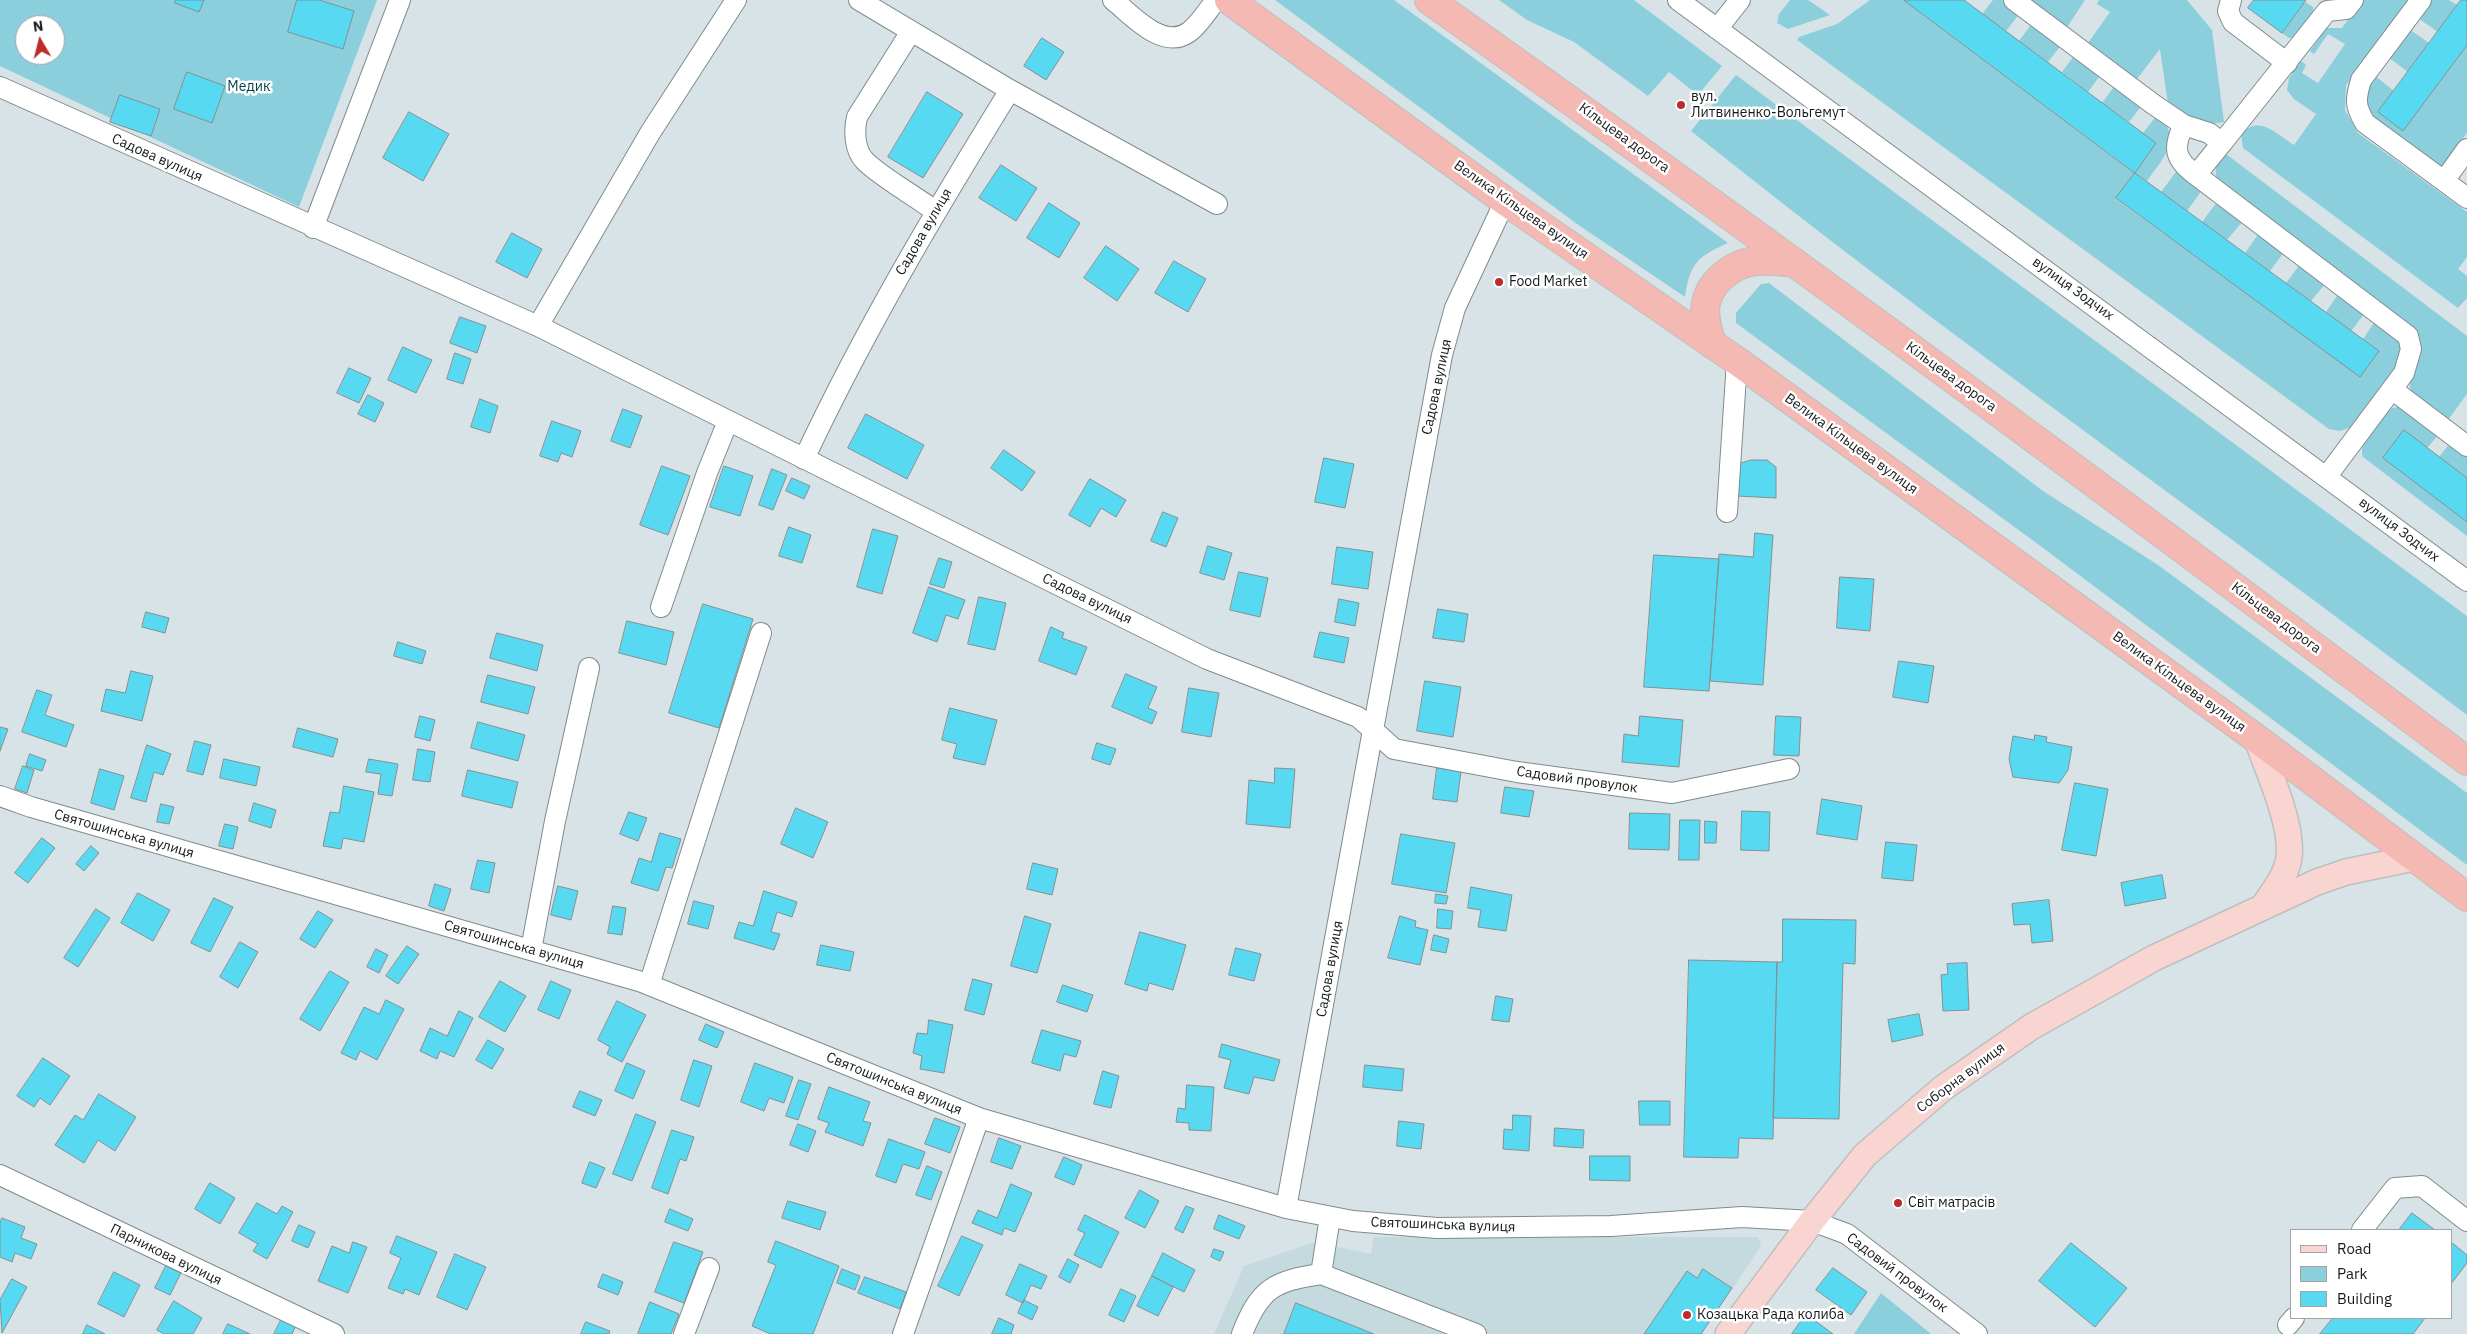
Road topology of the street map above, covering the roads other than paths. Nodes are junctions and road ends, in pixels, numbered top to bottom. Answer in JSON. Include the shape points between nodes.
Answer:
{"nodes":[{"id":1,"x":400,"y":0,"type":"edge"},
{"id":2,"x":736,"y":0,"type":"edge"},
{"id":3,"x":859,"y":0,"type":"edge"},
{"id":4,"x":1113,"y":0,"type":"edge"},
{"id":5,"x":1216,"y":0,"type":"edge"},
{"id":6,"x":1229,"y":0,"type":"edge"},
{"id":7,"x":1429,"y":0,"type":"edge"},
{"id":8,"x":1678,"y":0,"type":"edge"},
{"id":9,"x":1740,"y":0,"type":"edge"},
{"id":10,"x":2014,"y":0,"type":"edge"},
{"id":11,"x":2231,"y":0,"type":"edge"},
{"id":12,"x":2353,"y":0,"type":"edge"},
{"id":13,"x":2421,"y":0,"type":"edge"},
{"id":14,"x":1717,"y":29,"type":"junction"},
{"id":15,"x":910,"y":32,"type":"junction"},
{"id":16,"x":2287,"y":63,"type":"junction"},
{"id":17,"x":0,"y":87,"type":"edge"},
{"id":18,"x":1010,"y":90,"type":"junction"},
{"id":19,"x":2184,"y":125,"type":"junction"},
{"id":20,"x":2222,"y":143,"type":"junction"},
{"id":21,"x":2467,"y":149,"type":"edge"},
{"id":22,"x":2196,"y":175,"type":"junction"},
{"id":23,"x":2444,"y":181,"type":"junction"},
{"id":24,"x":2467,"y":198,"type":"edge"},
{"id":25,"x":1505,"y":201,"type":"junction"},
{"id":26,"x":1217,"y":204,"type":"dead end"},
{"id":27,"x":935,"y":210,"type":"junction"},
{"id":28,"x":313,"y":228,"type":"junction"},
{"id":29,"x":1795,"y":263,"type":"junction"},
{"id":30,"x":538,"y":326,"type":"junction"},
{"id":31,"x":1712,"y":344,"type":"junction"},
{"id":32,"x":1737,"y":361,"type":"junction"},
{"id":33,"x":2393,"y":390,"type":"junction"},
{"id":34,"x":728,"y":421,"type":"junction"},
{"id":35,"x":2467,"y":446,"type":"edge"},
{"id":36,"x":804,"y":458,"type":"junction"},
{"id":37,"x":2327,"y":476,"type":"junction"},
{"id":38,"x":1727,"y":512,"type":"dead end"},
{"id":39,"x":2467,"y":580,"type":"edge"},
{"id":40,"x":661,"y":607,"type":"dead end"},
{"id":41,"x":761,"y":633,"type":"dead end"},
{"id":42,"x":589,"y":668,"type":"dead end"},
{"id":43,"x":1373,"y":730,"type":"junction"},
{"id":44,"x":2257,"y":739,"type":"junction"},
{"id":45,"x":2467,"y":761,"type":"edge"},
{"id":46,"x":1789,"y":769,"type":"dead end"},
{"id":47,"x":0,"y":796,"type":"edge"},
{"id":48,"x":2414,"y":858,"type":"junction"},
{"id":49,"x":2467,"y":897,"type":"edge"},
{"id":50,"x":2263,"y":907,"type":"junction"},
{"id":51,"x":531,"y":950,"type":"junction"},
{"id":52,"x":648,"y":985,"type":"junction"},
{"id":53,"x":979,"y":1118,"type":"junction"},
{"id":54,"x":0,"y":1175,"type":"edge"},
{"id":55,"x":1286,"y":1208,"type":"junction"},
{"id":56,"x":1330,"y":1217,"type":"junction"},
{"id":57,"x":1812,"y":1220,"type":"junction"},
{"id":58,"x":2467,"y":1221,"type":"edge"},
{"id":59,"x":2363,"y":1229,"type":"edge"},
{"id":60,"x":709,"y":1268,"type":"dead end"},
{"id":61,"x":1321,"y":1274,"type":"junction"},
{"id":62,"x":334,"y":1334,"type":"edge"},
{"id":63,"x":684,"y":1334,"type":"edge"},
{"id":64,"x":903,"y":1334,"type":"edge"},
{"id":65,"x":1242,"y":1334,"type":"edge"},
{"id":66,"x":1476,"y":1334,"type":"edge"},
{"id":67,"x":1728,"y":1334,"type":"edge"},
{"id":68,"x":1977,"y":1334,"type":"edge"}],
"edges":[{"from":1,"to":28,"type":"street"},
{"from":2,"to":30,"type":"street","via":[[650,133]]},
{"from":3,"to":15,"type":"street"},
{"from":4,"to":5,"type":"street","via":[[1155,33],[1180,37],[1190,32]]},
{"from":6,"to":25,"type":"highway","name":"Велика Кільцева вулиця"},
{"from":7,"to":29,"type":"highway","name":"Кільцева дорога"},
{"from":8,"to":14,"type":"street","name":"вулиця Зодчих"},
{"from":9,"to":14,"type":"street"},
{"from":10,"to":19,"type":"street"},
{"from":11,"to":16,"type":"street","via":[[2228,11],[2234,22]]},
{"from":12,"to":16,"type":"street","via":[[2346,9],[2327,11]]},
{"from":13,"to":23,"type":"street","via":[[2361,80],[2357,109],[2365,124]]},
{"from":14,"to":37,"type":"street","name":"вулиця Зодчих"},
{"from":15,"to":18,"type":"street"},
{"from":15,"to":27,"type":"street","via":[[857,116],[854,128],[864,160]]},
{"from":16,"to":20,"type":"street"},
{"from":17,"to":28,"type":"street","name":"Садова вулиця"},
{"from":18,"to":26,"type":"street"},
{"from":18,"to":27,"type":"street","name":"Садова вулиця"},
{"from":19,"to":20,"type":"street","via":[[2208,133]]},
{"from":19,"to":22,"type":"street","via":[[2177,154],[2183,165]]},
{"from":20,"to":22,"type":"street"},
{"from":21,"to":23,"type":"street"},
{"from":22,"to":33,"type":"street","via":[[2408,336],[2412,349],[2404,373]]},
{"from":23,"to":24,"type":"street"},
{"from":25,"to":31,"type":"highway","name":"Велика Кільцева вулиця"},
{"from":25,"to":43,"type":"street","name":"Садова вулиця","via":[[1455,308],[1442,355]]},
{"from":27,"to":36,"type":"street","name":"Садова вулиця","via":[[838,387]]},
{"from":28,"to":30,"type":"street","name":"Садова вулиця"},
{"from":29,"to":31,"type":"highway","via":[[1758,260],[1731,269],[1713,285],[1706,303],[1706,324]]},
{"from":29,"to":45,"type":"highway","name":"Кільцева дорога"},
{"from":30,"to":34,"type":"street","name":"Садова вулиця"},
{"from":31,"to":32,"type":"highway","name":"Велика Кільцева вулиця"},
{"from":32,"to":38,"type":"street"},
{"from":32,"to":44,"type":"highway","name":"Велика Кільцева вулиця"},
{"from":33,"to":35,"type":"street"},
{"from":33,"to":37,"type":"street"},
{"from":34,"to":36,"type":"street","name":"Садова вулиця"},
{"from":34,"to":40,"type":"street","via":[[706,472]]},
{"from":36,"to":43,"type":"street","name":"Садова вулиця","via":[[1207,659],[1358,717]]},
{"from":37,"to":39,"type":"street","name":"вулиця Зодчих"},
{"from":41,"to":52,"type":"street"},
{"from":42,"to":51,"type":"street"},
{"from":43,"to":46,"type":"street","name":"Садовий провулок","via":[[1394,749],[1535,775],[1672,793]]},
{"from":43,"to":55,"type":"street","name":"Садова вулиця"},
{"from":44,"to":48,"type":"highway","name":"Велика Кільцева вулиця"},
{"from":44,"to":50,"type":"main road","name":"Соборна вулиця","via":[[2290,833],[2289,858],[2280,884]]},
{"from":47,"to":51,"type":"street","name":"Святошинська вулиця"},
{"from":48,"to":49,"type":"highway","name":"Велика Кільцева вулиця"},
{"from":48,"to":50,"type":"main road","name":"Соборна вулиця","via":[[2346,872]]},
{"from":50,"to":57,"type":"main road","name":"Соборна вулиця","via":[[2154,958],[2056,1013],[1943,1088],[1865,1155]]},
{"from":51,"to":52,"type":"street","name":"Святошинська вулиця"},
{"from":52,"to":53,"type":"street","name":"Святошинська вулиця"},
{"from":53,"to":55,"type":"street","name":"Святошинська вулиця"},
{"from":53,"to":64,"type":"street"},
{"from":54,"to":62,"type":"street","name":"Парникова вулиця"},
{"from":55,"to":56,"type":"street","name":"Святошинська вулиця"},
{"from":56,"to":57,"type":"street","name":"Святошинська вулиця","via":[[1437,1228],[1611,1226],[1742,1217]]},
{"from":56,"to":61,"type":"street"},
{"from":57,"to":67,"type":"main road","name":"Соборна вулиця"},
{"from":57,"to":68,"type":"street","name":"Садовий провулок","via":[[1847,1234]]},
{"from":58,"to":59,"type":"street","via":[[2422,1186],[2406,1186],[2395,1188]]},
{"from":60,"to":63,"type":"street"},
{"from":61,"to":65,"type":"street","via":[[1288,1279],[1273,1286],[1249,1316]]},
{"from":61,"to":66,"type":"street"}]}
